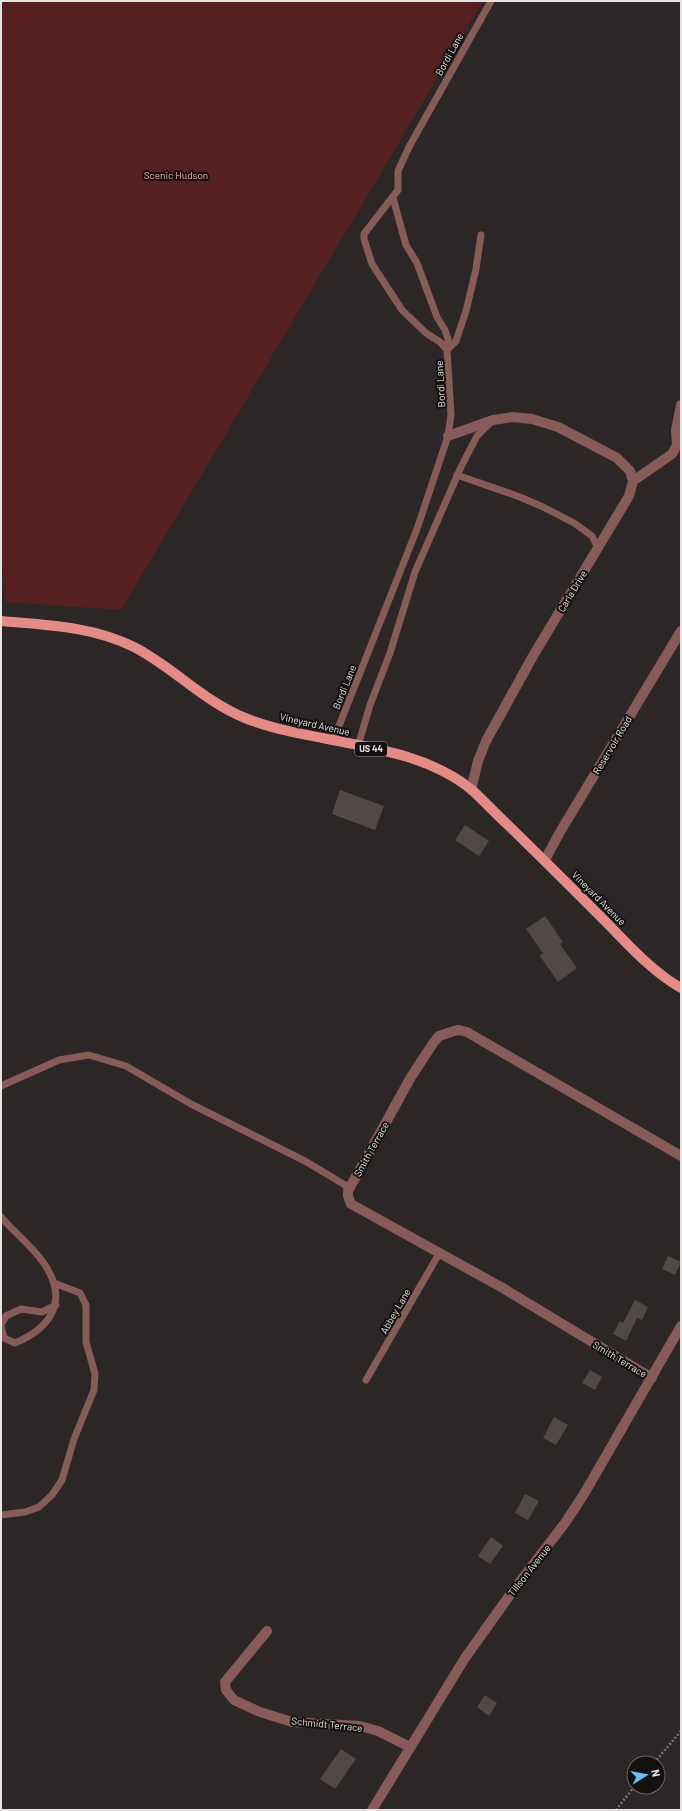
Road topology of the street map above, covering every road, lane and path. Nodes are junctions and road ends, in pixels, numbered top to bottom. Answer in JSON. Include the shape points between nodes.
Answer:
{"nodes":[{"id":1,"x":491,"y":1,"type":"edge"},
{"id":2,"x":393,"y":198,"type":"junction"},
{"id":3,"x":481,"y":235,"type":"dead end"},
{"id":4,"x":448,"y":350,"type":"junction"},
{"id":5,"x":681,"y":405,"type":"edge"},
{"id":6,"x":493,"y":420,"type":"junction"},
{"id":7,"x":448,"y":436,"type":"junction"},
{"id":8,"x":457,"y":475,"type":"junction"},
{"id":9,"x":633,"y":481,"type":"junction"},
{"id":10,"x":598,"y":548,"type":"junction"},
{"id":11,"x":1,"y":621,"type":"edge"},
{"id":12,"x":681,"y":631,"type":"edge"},
{"id":13,"x":333,"y":741,"type":"junction"},
{"id":14,"x":358,"y":746,"type":"junction"},
{"id":15,"x":471,"y":790,"type":"junction"},
{"id":16,"x":545,"y":860,"type":"junction"},
{"id":17,"x":681,"y":988,"type":"edge"},
{"id":18,"x":1,"y":1086,"type":"edge"},
{"id":19,"x":681,"y":1156,"type":"edge"},
{"id":20,"x":350,"y":1188,"type":"junction"},
{"id":21,"x":1,"y":1217,"type":"edge"},
{"id":22,"x":440,"y":1252,"type":"junction"},
{"id":23,"x":54,"y":1284,"type":"junction"},
{"id":24,"x":56,"y":1305,"type":"junction"},
{"id":25,"x":1,"y":1325,"type":"edge"},
{"id":26,"x":681,"y":1326,"type":"edge"},
{"id":27,"x":652,"y":1378,"type":"junction"},
{"id":28,"x":366,"y":1380,"type":"dead end"},
{"id":29,"x":1,"y":1515,"type":"edge"},
{"id":30,"x":267,"y":1631,"type":"dead end"},
{"id":31,"x":681,"y":1730,"type":"edge"},
{"id":32,"x":410,"y":1747,"type":"junction"},
{"id":33,"x":661,"y":1755,"type":"edge"},
{"id":34,"x":628,"y":1795,"type":"edge"},
{"id":35,"x":372,"y":1810,"type":"edge"},
{"id":36,"x":616,"y":1810,"type":"edge"}],
"edges":[{"from":1,"to":2,"type":"lane","name":"Bordi Lane","via":[[409,147],[398,172],[398,190]]},
{"from":2,"to":4,"type":"lane","via":[[406,245],[417,263],[437,317],[445,330]]},
{"from":2,"to":4,"type":"lane","name":"Bordi Lane","via":[[364,234],[372,264],[402,310]]},
{"from":3,"to":4,"type":"lane","via":[[466,311],[456,341]]},
{"from":4,"to":7,"type":"lane","name":"Bordi Lane","via":[[451,414]]},
{"from":5,"to":9,"type":"street","via":[[676,430],[677,445],[672,454]]},
{"from":6,"to":7,"type":"street"},
{"from":6,"to":8,"type":"lane","via":[[477,436]]},
{"from":6,"to":9,"type":"street","via":[[532,418],[558,427],[617,458],[630,471]]},
{"from":7,"to":13,"type":"lane","name":"Bordi Lane","via":[[417,529]]},
{"from":8,"to":10,"type":"lane","via":[[520,497],[574,523],[592,536]]},
{"from":8,"to":14,"type":"lane","via":[[415,572]]},
{"from":9,"to":10,"type":"street","name":"Carla Drive","via":[[629,496]]},
{"from":10,"to":15,"type":"street","name":"Carla Drive","via":[[533,656],[486,741]]},
{"from":11,"to":13,"type":"main road","name":"Vineyard Avenue","number":"US 44","via":[[74,627],[108,636],[149,656],[215,704],[246,718]]},
{"from":12,"to":16,"type":"street","name":"Reservoir Road"},
{"from":13,"to":14,"type":"main road","name":"Vineyard Avenue","number":"US 44"},
{"from":14,"to":15,"type":"main road","name":"Vineyard Avenue","number":"US 44","via":[[423,763]]},
{"from":15,"to":16,"type":"main road","name":"Vineyard Avenue","number":"US 44"},
{"from":16,"to":17,"type":"main road","name":"Vineyard Avenue","number":"US 44","via":[[643,959]]},
{"from":18,"to":20,"type":"lane","via":[[59,1060],[89,1055],[126,1066],[191,1104],[305,1161]]},
{"from":19,"to":20,"type":"street","name":"Smith Terrace","via":[[509,1055],[459,1030],[439,1036],[434,1042],[411,1077]]},
{"from":20,"to":22,"type":"street","name":"Smith Terrace","via":[[348,1196],[351,1204]]},
{"from":21,"to":23,"type":"lane","via":[[43,1262]]},
{"from":22,"to":27,"type":"street","name":"Smith Terrace"},
{"from":22,"to":28,"type":"lane","name":"Abbey Lane"},
{"from":23,"to":24,"type":"lane"},
{"from":23,"to":29,"type":"lane","via":[[80,1293],[86,1305],[86,1342],[95,1374],[94,1390],[74,1438],[62,1480],[52,1495],[39,1507],[25,1512]]},
{"from":24,"to":25,"type":"lane","via":[[42,1312],[21,1309],[6,1316]]},
{"from":24,"to":25,"type":"lane","via":[[45,1325],[15,1343],[4,1338]]},
{"from":26,"to":27,"type":"street","name":"Tillson Avenue"},
{"from":27,"to":32,"type":"street","name":"Tillson Avenue","via":[[565,1523],[487,1625]]},
{"from":30,"to":32,"type":"street","name":"Schmidt Terrace","via":[[225,1682],[226,1690],[234,1700],[292,1722],[360,1726],[378,1731]]},
{"from":31,"to":33,"type":"path"},
{"from":32,"to":35,"type":"street","name":"Tillson Avenue"},
{"from":34,"to":36,"type":"path"}]}
